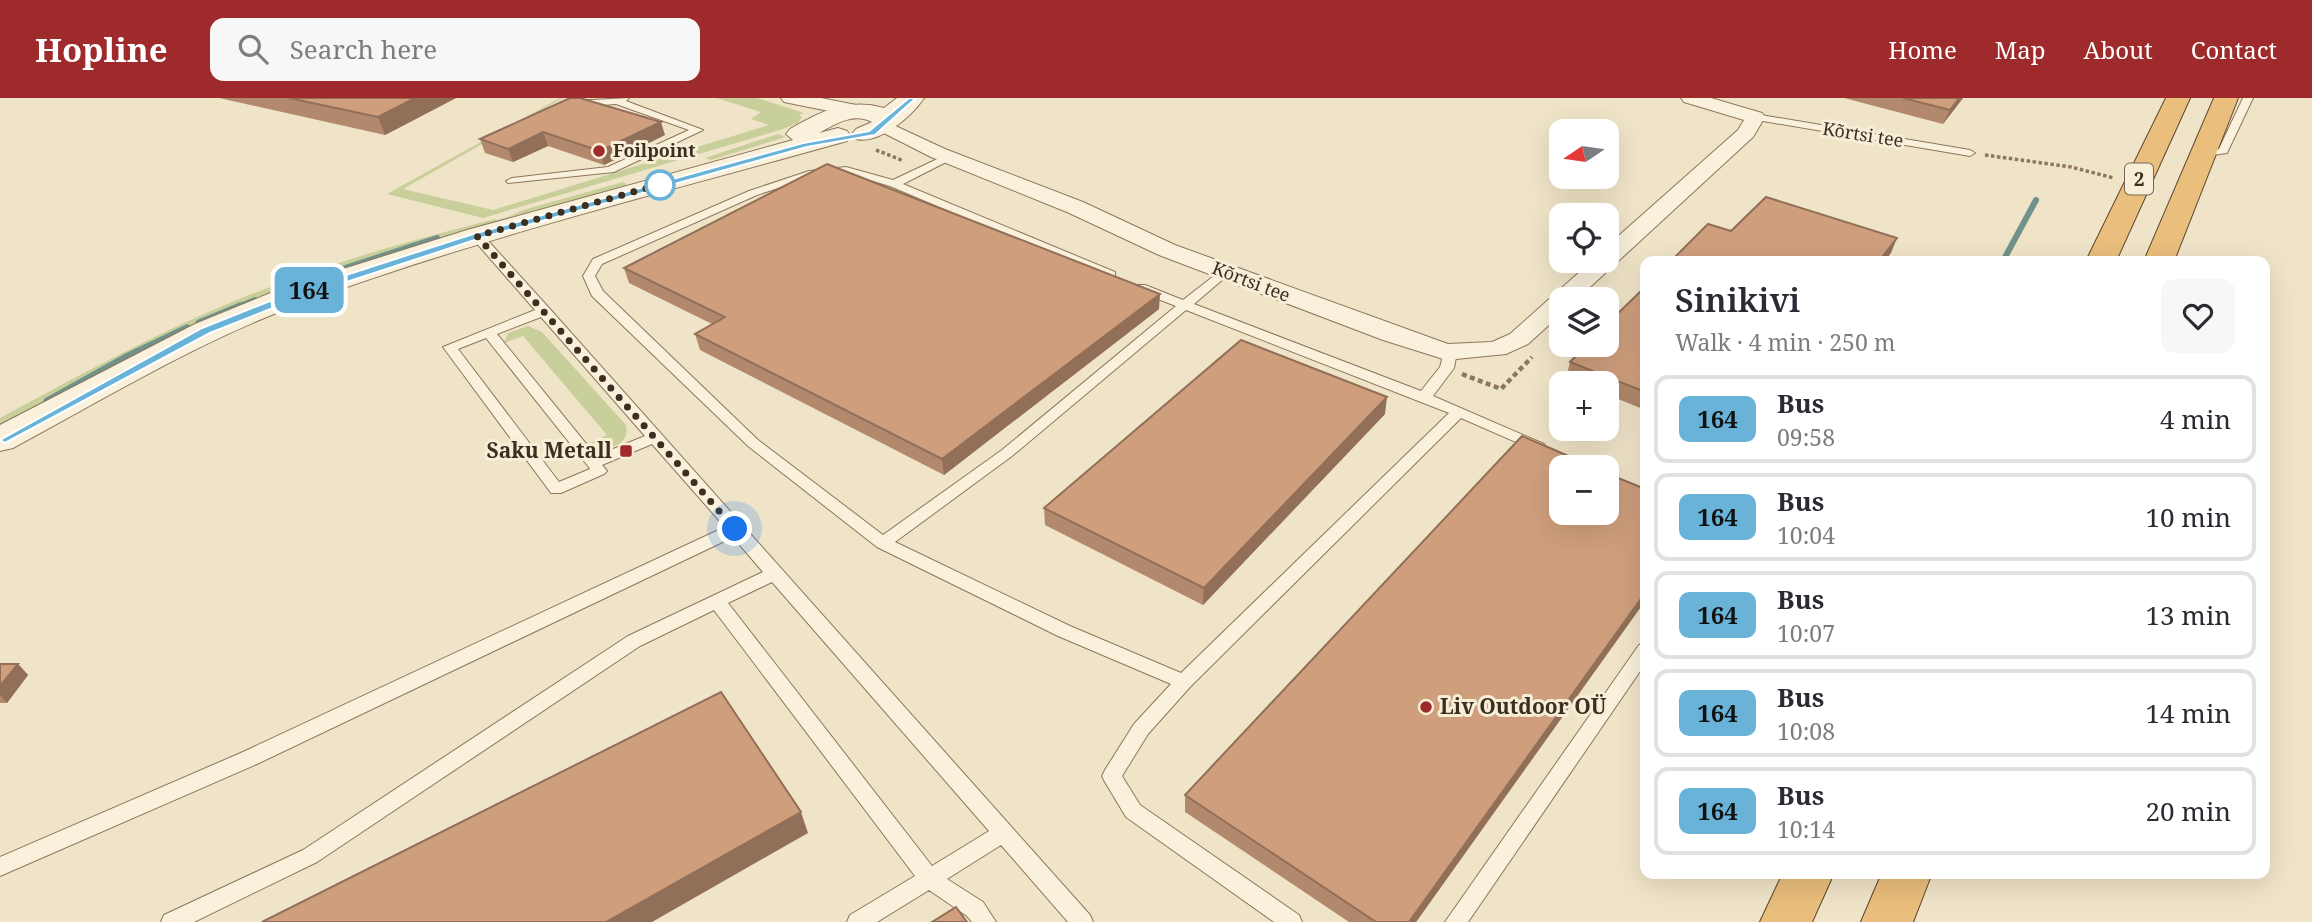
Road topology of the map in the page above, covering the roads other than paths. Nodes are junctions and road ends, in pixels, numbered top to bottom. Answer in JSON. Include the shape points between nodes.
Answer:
{"nodes":[{"id":1,"x":770,"y":98,"type":"edge"},
{"id":2,"x":791,"y":98,"type":"edge"},
{"id":3,"x":912,"y":98,"type":"edge"},
{"id":4,"x":1691,"y":98,"type":"edge"},
{"id":5,"x":2178,"y":98,"type":"edge"},
{"id":6,"x":2226,"y":98,"type":"edge"},
{"id":7,"x":2248,"y":98,"type":"edge"},
{"id":8,"x":620,"y":100,"type":"edge"},
{"id":9,"x":561,"y":110,"type":"edge"},
{"id":10,"x":1755,"y":117,"type":"junction"},
{"id":11,"x":861,"y":120,"type":"edge"},
{"id":12,"x":1970,"y":153,"type":"road end"},
{"id":13,"x":943,"y":155,"type":"junction"},
{"id":14,"x":2203,"y":155,"type":"junction"},
{"id":15,"x":512,"y":181,"type":"dead end"},
{"id":16,"x":894,"y":184,"type":"junction"},
{"id":17,"x":477,"y":236,"type":"junction"},
{"id":18,"x":1619,"y":248,"type":"edge"},
{"id":19,"x":2103,"y":256,"type":"edge"},
{"id":20,"x":2161,"y":256,"type":"edge"},
{"id":21,"x":1224,"y":272,"type":"junction"},
{"id":22,"x":1592,"y":273,"type":"edge"},
{"id":23,"x":1576,"y":287,"type":"edge"},
{"id":24,"x":1183,"y":305,"type":"junction"},
{"id":25,"x":544,"y":311,"type":"junction"},
{"id":26,"x":1549,"y":312,"type":"edge"},
{"id":27,"x":489,"y":333,"type":"junction"},
{"id":28,"x":1450,"y":352,"type":"junction"},
{"id":29,"x":1424,"y":397,"type":"junction"},
{"id":30,"x":1459,"y":412,"type":"junction"},
{"id":31,"x":655,"y":436,"type":"junction"},
{"id":32,"x":0,"y":440,"type":"edge"},
{"id":33,"x":1548,"y":451,"type":"edge"},
{"id":34,"x":593,"y":463,"type":"junction"},
{"id":35,"x":735,"y":529,"type":"junction"},
{"id":36,"x":883,"y":543,"type":"junction"},
{"id":37,"x":773,"y":574,"type":"junction"},
{"id":38,"x":717,"y":601,"type":"junction"},
{"id":39,"x":1640,"y":657,"type":"edge"},
{"id":40,"x":1184,"y":682,"type":"junction"},
{"id":41,"x":1004,"y":833,"type":"junction"},
{"id":42,"x":0,"y":867,"type":"edge"},
{"id":43,"x":929,"y":879,"type":"junction"},
{"id":44,"x":1806,"y":879,"type":"edge"},
{"id":45,"x":1905,"y":879,"type":"edge"},
{"id":46,"x":172,"y":922,"type":"edge"},
{"id":47,"x":858,"y":922,"type":"edge"},
{"id":48,"x":985,"y":922,"type":"edge"},
{"id":49,"x":1082,"y":922,"type":"edge"},
{"id":50,"x":1291,"y":922,"type":"edge"},
{"id":51,"x":1456,"y":922,"type":"edge"},
{"id":52,"x":1786,"y":922,"type":"edge"},
{"id":53,"x":1887,"y":922,"type":"edge"}],
"edges":[{"from":1,"to":11,"type":"street","via":[[818,115]]},
{"from":2,"to":11,"type":"street"},
{"from":3,"to":11,"type":"street"},
{"from":4,"to":10,"type":"street","name":"Kõrtsi tee"},
{"from":5,"to":19,"type":"highway","number":"2"},
{"from":6,"to":14,"type":"highway","number":"2"},
{"from":7,"to":14,"type":"lane","via":[[2223,151]]},
{"from":8,"to":9,"type":"lane","via":[[573,104]]},
{"from":8,"to":15,"type":"lane","via":[[698,130],[610,170]]},
{"from":10,"to":12,"type":"lane","name":"Kõrtsi tee"},
{"from":10,"to":18,"type":"street","name":"Kõrtsi tee","via":[[1746,133]]},
{"from":11,"to":13,"type":"street","name":"Kõrtsi tee","via":[[908,149]]},
{"from":11,"to":17,"type":"street","via":[[665,183]]},
{"from":13,"to":16,"type":"lane"},
{"from":13,"to":21,"type":"street","name":"Kõrtsi tee"},
{"from":14,"to":20,"type":"highway","number":"2"},
{"from":16,"to":24,"type":"lane"},
{"from":16,"to":36,"type":"lane","via":[[846,170],[813,173],[753,193],[597,262],[589,276],[597,293],[753,443]]},
{"from":17,"to":25,"type":"lane"},
{"from":17,"to":32,"type":"street","via":[[362,271],[206,331]]},
{"from":21,"to":24,"type":"lane"},
{"from":21,"to":28,"type":"street","name":"Kõrtsi tee"},
{"from":22,"to":23,"type":"street","name":"Kõrtsi tee"},
{"from":24,"to":29,"type":"lane"},
{"from":24,"to":36,"type":"lane","via":[[1007,453]]},
{"from":25,"to":27,"type":"lane"},
{"from":25,"to":31,"type":"lane"},
{"from":26,"to":28,"type":"street","name":"Kõrtsi tee","via":[[1519,339],[1497,349]]},
{"from":27,"to":34,"type":"lane"},
{"from":27,"to":34,"type":"lane","via":[[450,347],[556,489],[599,471]]},
{"from":28,"to":29,"type":"lane","via":[[1447,368]]},
{"from":29,"to":30,"type":"lane"},
{"from":30,"to":33,"type":"lane"},
{"from":30,"to":40,"type":"lane"},
{"from":31,"to":34,"type":"lane"},
{"from":31,"to":35,"type":"lane"},
{"from":35,"to":37,"type":"lane"},
{"from":35,"to":42,"type":"lane","via":[[250,758]]},
{"from":36,"to":40,"type":"lane","via":[[1064,631]]},
{"from":37,"to":38,"type":"lane"},
{"from":37,"to":41,"type":"lane"},
{"from":38,"to":43,"type":"lane"},
{"from":38,"to":46,"type":"lane","via":[[635,641],[310,856]]},
{"from":39,"to":51,"type":"lane"},
{"from":40,"to":50,"type":"lane","via":[[1141,729],[1112,776],[1133,811]]},
{"from":41,"to":43,"type":"lane"},
{"from":41,"to":49,"type":"lane"},
{"from":43,"to":47,"type":"lane"},
{"from":43,"to":48,"type":"lane","via":[[975,909]]},
{"from":44,"to":52,"type":"highway"},
{"from":45,"to":53,"type":"highway"}]}
